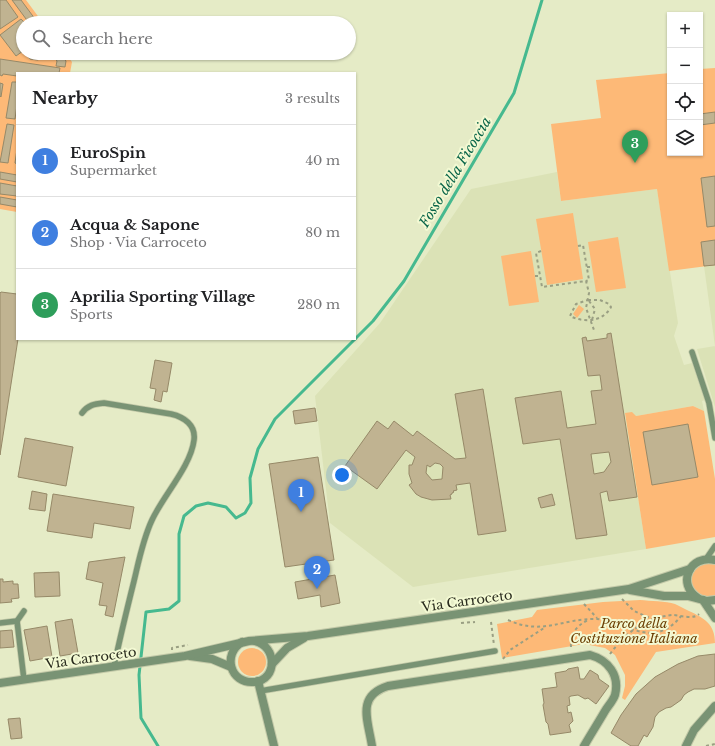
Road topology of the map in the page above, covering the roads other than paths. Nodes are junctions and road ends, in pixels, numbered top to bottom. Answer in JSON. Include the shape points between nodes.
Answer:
{"nodes":[{"id":1,"x":692,"y":352,"type":"dead end"},
{"id":2,"x":82,"y":413,"type":"dead end"},
{"id":3,"x":715,"y":438,"type":"edge"},
{"id":4,"x":715,"y":546,"type":"edge"},
{"id":5,"x":706,"y":559,"type":"junction"},
{"id":6,"x":715,"y":560,"type":"edge"},
{"id":7,"x":690,"y":569,"type":"junction"},
{"id":8,"x":629,"y":590,"type":"junction"},
{"id":9,"x":701,"y":600,"type":"junction"},
{"id":10,"x":715,"y":600,"type":"edge"},
{"id":11,"x":24,"y":611,"type":"dead end"},
{"id":12,"x":715,"y":618,"type":"edge"},
{"id":13,"x":17,"y":621,"type":"junction"},
{"id":14,"x":0,"y":623,"type":"edge"},
{"id":15,"x":308,"y":636,"type":"junction"},
{"id":16,"x":245,"y":641,"type":"junction"},
{"id":17,"x":254,"y":641,"type":"junction"},
{"id":18,"x":495,"y":651,"type":"road end"},
{"id":19,"x":185,"y":656,"type":"junction"},
{"id":20,"x":272,"y":664,"type":"junction"},
{"id":21,"x":114,"y":666,"type":"junction"},
{"id":22,"x":231,"y":667,"type":"junction"},
{"id":23,"x":24,"y":680,"type":"junction"},
{"id":24,"x":258,"y":681,"type":"junction"},
{"id":25,"x":0,"y":683,"type":"edge"},
{"id":26,"x":260,"y":691,"type":"junction"},
{"id":27,"x":715,"y":706,"type":"edge"},
{"id":28,"x":274,"y":746,"type":"edge"},
{"id":29,"x":372,"y":746,"type":"edge"},
{"id":30,"x":584,"y":746,"type":"edge"},
{"id":31,"x":686,"y":746,"type":"edge"}],
"edges":[{"from":1,"to":3,"type":"lane","via":[[709,403]]},
{"from":2,"to":21,"type":"lane","via":[[94,404],[104,403],[171,414],[185,419],[194,432],[191,454],[152,520],[140,552]]},
{"from":4,"to":5,"type":"lane"},
{"from":5,"to":6,"type":"street"},
{"from":5,"to":7,"type":"street","name":"Via Carroceto","via":[[695,563]]},
{"from":7,"to":8,"type":"street","name":"Via Carroceto"},
{"from":7,"to":9,"type":"street","via":[[687,585]]},
{"from":8,"to":9,"type":"street","name":"Via Carroceto","via":[[664,596],[688,596]]},
{"from":8,"to":15,"type":"street","name":"Via Carroceto"},
{"from":9,"to":10,"type":"street","name":"Via Carroceto"},
{"from":9,"to":12,"type":"street"},
{"from":11,"to":13,"type":"lane"},
{"from":13,"to":14,"type":"lane"},
{"from":13,"to":23,"type":"lane"},
{"from":15,"to":17,"type":"street","name":"Via Carroceto"},
{"from":15,"to":20,"type":"street","name":"Via Carroceto","via":[[287,648]]},
{"from":16,"to":17,"type":"street","name":"Via Carroceto"},
{"from":16,"to":19,"type":"street","name":"Via Carroceto"},
{"from":16,"to":22,"type":"street","via":[[233,651]]},
{"from":17,"to":20,"type":"street","via":[[268,648]]},
{"from":18,"to":26,"type":"lane"},
{"from":19,"to":21,"type":"street","name":"Via Carroceto"},
{"from":19,"to":22,"type":"street","name":"Via Carroceto","via":[[212,659]]},
{"from":20,"to":24,"type":"street","name":"Via Carroceto","via":[[267,675]]},
{"from":21,"to":23,"type":"street","name":"Via Carroceto"},
{"from":22,"to":24,"type":"street","name":"Via Carroceto","via":[[240,679]]},
{"from":23,"to":25,"type":"street","name":"Via Carroceto"},
{"from":24,"to":26,"type":"street"},
{"from":26,"to":28,"type":"street"},
{"from":27,"to":31,"type":"street","via":[[694,730]]},
{"from":29,"to":30,"type":"street","via":[[366,703],[377,689],[590,655],[608,664],[614,673],[616,686],[614,696]]}]}
